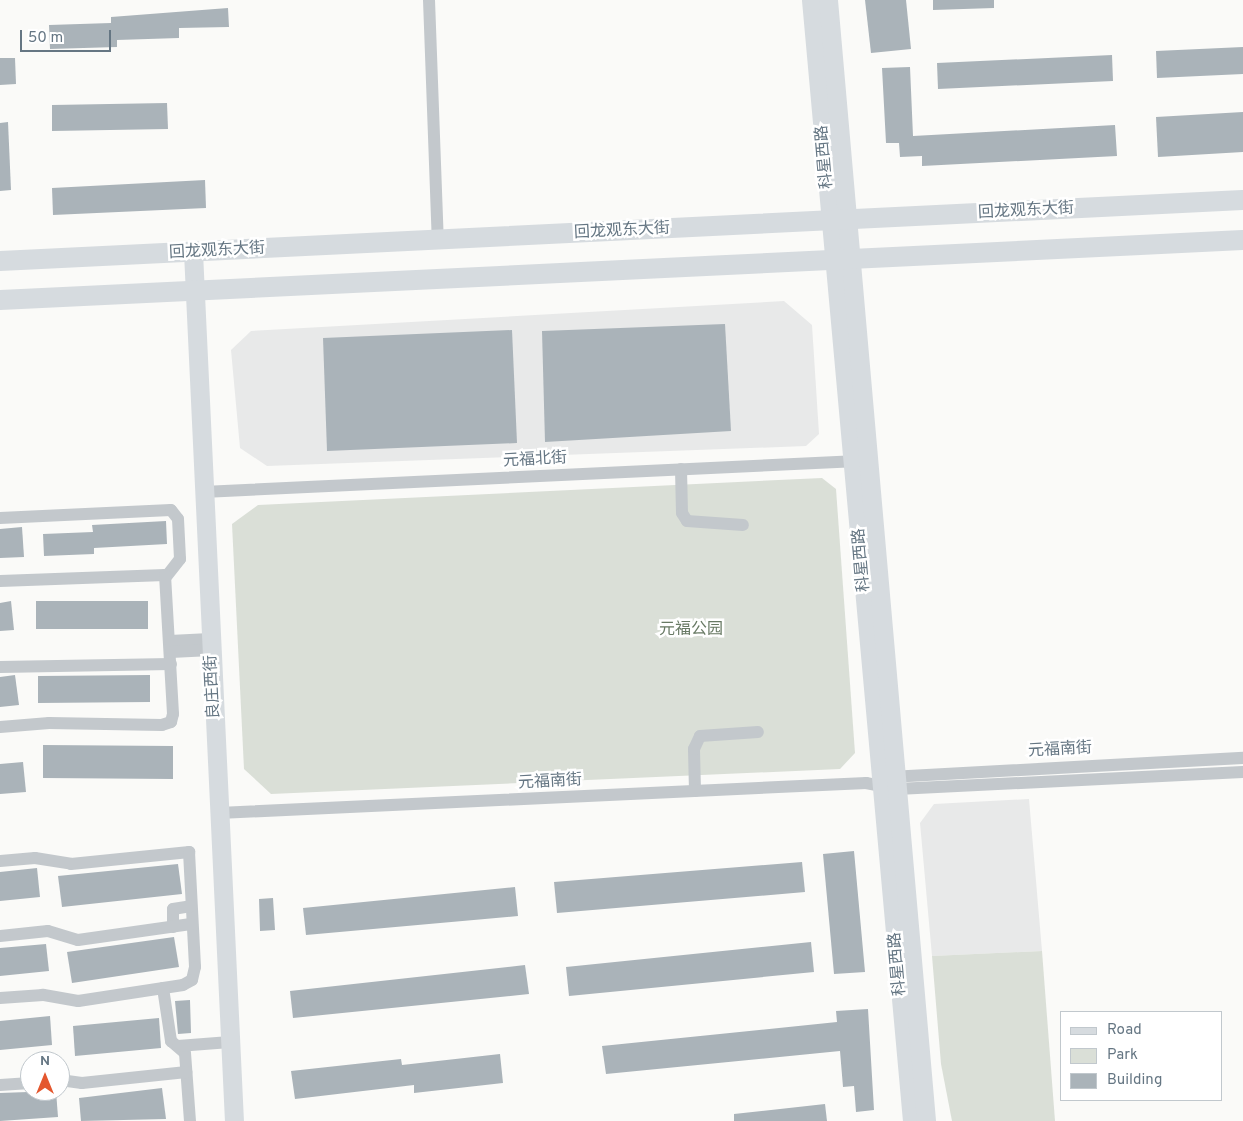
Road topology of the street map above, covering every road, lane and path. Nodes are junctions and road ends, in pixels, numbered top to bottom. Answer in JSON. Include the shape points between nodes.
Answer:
{"nodes":[{"id":1,"x":429,"y":0,"type":"edge"},
{"id":2,"x":811,"y":0,"type":"edge"},
{"id":3,"x":828,"y":0,"type":"edge"},
{"id":4,"x":1243,"y":200,"type":"edge"},
{"id":5,"x":839,"y":220,"type":"junction"},
{"id":6,"x":438,"y":240,"type":"junction"},
{"id":7,"x":1243,"y":240,"type":"edge"},
{"id":8,"x":193,"y":252,"type":"junction"},
{"id":9,"x":843,"y":259,"type":"junction"},
{"id":10,"x":0,"y":261,"type":"edge"},
{"id":11,"x":195,"y":291,"type":"junction"},
{"id":12,"x":0,"y":300,"type":"edge"},
{"id":13,"x":861,"y":460,"type":"junction"},
{"id":14,"x":681,"y":469,"type":"junction"},
{"id":15,"x":203,"y":492,"type":"junction"},
{"id":16,"x":0,"y":518,"type":"edge"},
{"id":17,"x":743,"y":525,"type":"dead end"},
{"id":18,"x":166,"y":577,"type":"junction"},
{"id":19,"x":0,"y":581,"type":"edge"},
{"id":20,"x":211,"y":645,"type":"junction"},
{"id":21,"x":171,"y":652,"type":"junction"},
{"id":22,"x":0,"y":667,"type":"edge"},
{"id":23,"x":0,"y":727,"type":"edge"},
{"id":24,"x":758,"y":732,"type":"dead end"},
{"id":25,"x":1243,"y":758,"type":"edge"},
{"id":26,"x":1243,"y":772,"type":"edge"},
{"id":27,"x":892,"y":782,"type":"junction"},
{"id":28,"x":695,"y":791,"type":"junction"},
{"id":29,"x":219,"y":813,"type":"junction"},
{"id":30,"x":0,"y":861,"type":"edge"},
{"id":31,"x":191,"y":906,"type":"junction"},
{"id":32,"x":191,"y":924,"type":"junction"},
{"id":33,"x":173,"y":927,"type":"junction"},
{"id":34,"x":0,"y":936,"type":"edge"},
{"id":35,"x":163,"y":988,"type":"junction"},
{"id":36,"x":0,"y":998,"type":"edge"},
{"id":37,"x":230,"y":1046,"type":"junction"},
{"id":38,"x":182,"y":1050,"type":"junction"},
{"id":39,"x":186,"y":1072,"type":"junction"},
{"id":40,"x":70,"y":1081,"type":"edge"},
{"id":41,"x":20,"y":1084,"type":"edge"},
{"id":42,"x":0,"y":1085,"type":"edge"},
{"id":43,"x":190,"y":1121,"type":"edge"},
{"id":44,"x":234,"y":1121,"type":"edge"},
{"id":45,"x":912,"y":1121,"type":"edge"},
{"id":46,"x":926,"y":1121,"type":"edge"}],
"edges":[{"from":1,"to":6,"type":"street"},
{"from":2,"to":5,"type":"street","name":"科星西路"},
{"from":3,"to":5,"type":"street","name":"科星西路"},
{"from":4,"to":5,"type":"main road","name":"回龙观东大街"},
{"from":5,"to":6,"type":"main road","name":"回龙观东大街"},
{"from":5,"to":9,"type":"street","name":"科星西路"},
{"from":6,"to":8,"type":"main road","name":"回龙观东大街"},
{"from":7,"to":9,"type":"main road"},
{"from":8,"to":10,"type":"main road","name":"回龙观东大街"},
{"from":8,"to":11,"type":"street","name":"良庄西街"},
{"from":9,"to":11,"type":"main road"},
{"from":9,"to":13,"type":"street","name":"科星西路"},
{"from":11,"to":12,"type":"main road"},
{"from":11,"to":15,"type":"street","name":"良庄西街"},
{"from":13,"to":14,"type":"street","name":"元福北街"},
{"from":13,"to":27,"type":"street","name":"科星西路"},
{"from":14,"to":15,"type":"street","name":"元福北街"},
{"from":14,"to":17,"type":"street","via":[[682,513],[687,521],[696,525]]},
{"from":15,"to":20,"type":"street","name":"良庄西街"},
{"from":16,"to":18,"type":"street","via":[[171,510],[178,519],[180,559]]},
{"from":18,"to":19,"type":"street"},
{"from":18,"to":21,"type":"street"},
{"from":20,"to":21,"type":"street"},
{"from":20,"to":29,"type":"street","name":"良庄西街"},
{"from":21,"to":22,"type":"street"},
{"from":21,"to":23,"type":"street","via":[[173,717],[168,724],[49,723]]},
{"from":24,"to":28,"type":"street","via":[[700,736],[694,749]]},
{"from":25,"to":27,"type":"street","name":"元福南街"},
{"from":26,"to":27,"type":"street","name":"元福南街"},
{"from":27,"to":28,"type":"street","name":"元福南街"},
{"from":27,"to":45,"type":"street","name":"科星西路"},
{"from":27,"to":46,"type":"street","name":"科星西路"},
{"from":28,"to":29,"type":"street","name":"元福南街"},
{"from":29,"to":37,"type":"street","name":"良庄西街"},
{"from":30,"to":31,"type":"street","via":[[35,858],[71,864],[187,851],[192,856],[194,891]]},
{"from":31,"to":32,"type":"street"},
{"from":31,"to":33,"type":"street","via":[[173,908]]},
{"from":32,"to":33,"type":"street"},
{"from":32,"to":35,"type":"street","via":[[194,977],[186,984]]},
{"from":33,"to":34,"type":"street","via":[[78,940],[48,931]]},
{"from":35,"to":36,"type":"street","via":[[78,1001],[43,995]]},
{"from":35,"to":38,"type":"street","via":[[170,1038]]},
{"from":37,"to":38,"type":"street"},
{"from":37,"to":44,"type":"street","name":"良庄西街"},
{"from":38,"to":39,"type":"street"},
{"from":39,"to":40,"type":"street","via":[[82,1083]]},
{"from":39,"to":43,"type":"street"},
{"from":41,"to":42,"type":"street"}]}
